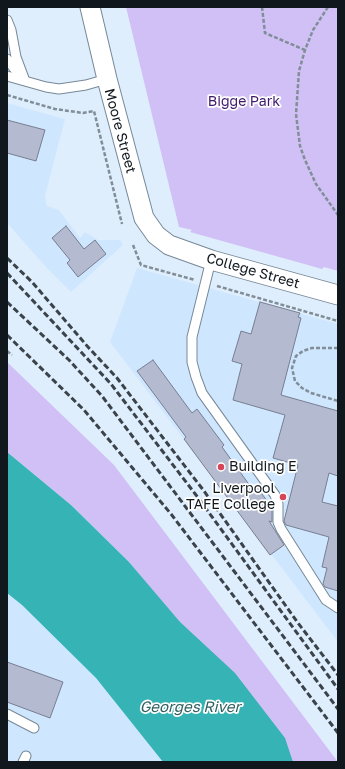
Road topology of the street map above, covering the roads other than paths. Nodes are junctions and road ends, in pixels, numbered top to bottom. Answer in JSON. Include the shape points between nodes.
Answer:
{"nodes":[{"id":1,"x":90,"y":7,"type":"edge"},
{"id":2,"x":7,"y":20,"type":"edge"},
{"id":3,"x":7,"y":59,"type":"edge"},
{"id":4,"x":7,"y":71,"type":"edge"},
{"id":5,"x":7,"y":76,"type":"edge"},
{"id":6,"x":107,"y":79,"type":"junction"},
{"id":7,"x":25,"y":82,"type":"junction"},
{"id":8,"x":168,"y":245,"type":"joint"},
{"id":9,"x":211,"y":260,"type":"junction"},
{"id":10,"x":338,"y":295,"type":"edge"},
{"id":11,"x":338,"y":608,"type":"edge"},
{"id":12,"x":7,"y":714,"type":"edge"},
{"id":13,"x":34,"y":728,"type":"dead end"}],
"edges":[{"from":1,"to":6,"type":"street","name":"Moore Street"},
{"from":2,"to":7,"type":"lane"},
{"from":3,"to":7,"type":"lane"},
{"from":4,"to":7,"type":"lane"},
{"from":5,"to":7,"type":"lane"},
{"from":6,"to":7,"type":"lane","via":[[59,89]]},
{"from":6,"to":8,"type":"street","name":"Moore Street","via":[[144,218],[156,235]]},
{"from":8,"to":9,"type":"street","name":"College Street"},
{"from":9,"to":10,"type":"street","name":"College Street"},
{"from":9,"to":11,"type":"lane","via":[[191,347],[192,362],[202,393],[275,495],[278,522],[326,600]]},
{"from":12,"to":13,"type":"lane"}]}
